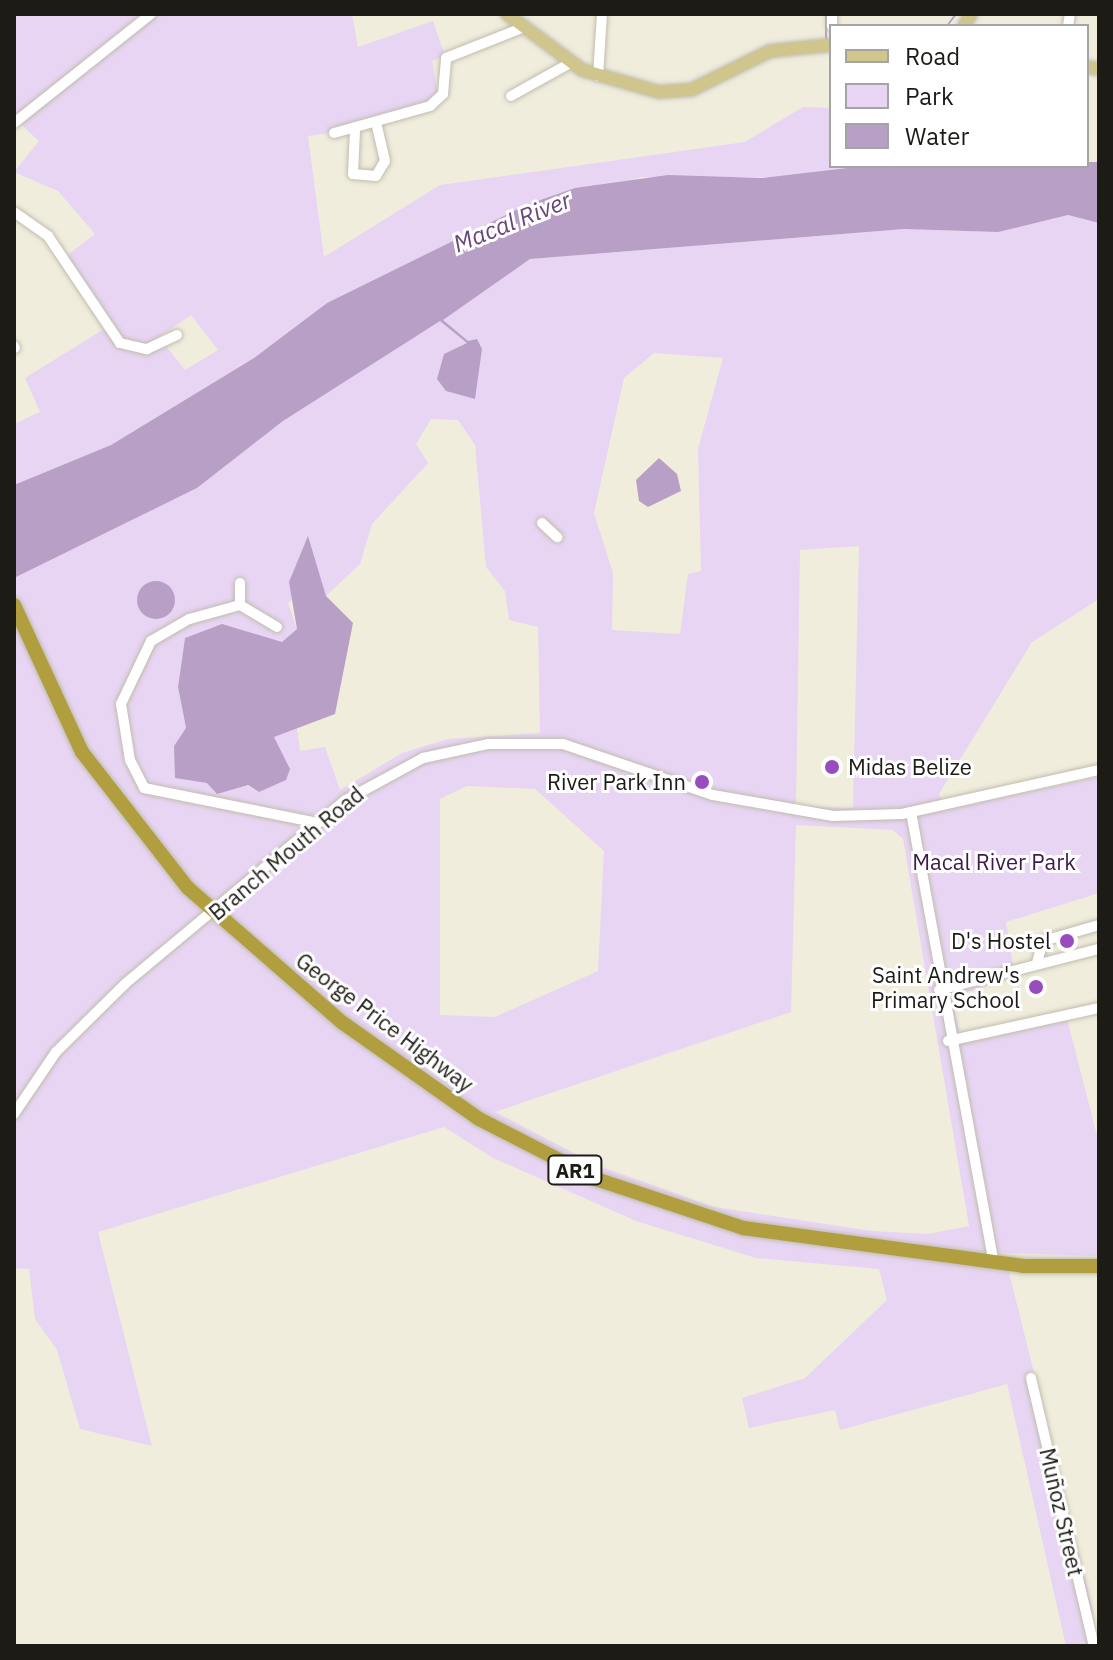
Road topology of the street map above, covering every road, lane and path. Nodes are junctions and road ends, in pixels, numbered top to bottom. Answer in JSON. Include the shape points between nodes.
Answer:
{"nodes":[{"id":1,"x":151,"y":14,"type":"edge"},
{"id":2,"x":507,"y":14,"type":"edge"},
{"id":3,"x":602,"y":14,"type":"edge"},
{"id":4,"x":522,"y":28,"type":"junction"},
{"id":5,"x":829,"y":45,"type":"edge"},
{"id":6,"x":570,"y":63,"type":"junction"},
{"id":7,"x":598,"y":76,"type":"junction"},
{"id":8,"x":511,"y":96,"type":"dead end"},
{"id":9,"x":14,"y":123,"type":"edge"},
{"id":10,"x":377,"y":126,"type":"junction"},
{"id":11,"x":355,"y":131,"type":"junction"},
{"id":12,"x":334,"y":133,"type":"dead end"},
{"id":13,"x":14,"y":212,"type":"edge"},
{"id":14,"x":177,"y":335,"type":"dead end"},
{"id":15,"x":542,"y":523,"type":"dead end"},
{"id":16,"x":557,"y":537,"type":"dead end"},
{"id":17,"x":240,"y":583,"type":"dead end"},
{"id":18,"x":14,"y":605,"type":"edge"},
{"id":19,"x":240,"y":605,"type":"junction"},
{"id":20,"x":277,"y":627,"type":"dead end"},
{"id":21,"x":1099,"y":770,"type":"edge"},
{"id":22,"x":911,"y":812,"type":"junction"},
{"id":23,"x":318,"y":823,"type":"junction"},
{"id":24,"x":214,"y":913,"type":"junction"},
{"id":25,"x":1099,"y":925,"type":"edge"},
{"id":26,"x":1099,"y":949,"type":"edge"},
{"id":27,"x":1037,"y":963,"type":"junction"},
{"id":28,"x":939,"y":990,"type":"junction"},
{"id":29,"x":1099,"y":1008,"type":"edge"},
{"id":30,"x":948,"y":1041,"type":"junction"},
{"id":31,"x":14,"y":1114,"type":"edge"},
{"id":32,"x":1099,"y":1258,"type":"edge"},
{"id":33,"x":1000,"y":1260,"type":"junction"},
{"id":34,"x":1099,"y":1266,"type":"edge"},
{"id":35,"x":1031,"y":1378,"type":"dead end"},
{"id":36,"x":1093,"y":1619,"type":"edge"},
{"id":37,"x":1094,"y":1646,"type":"edge"}],
"edges":[{"from":1,"to":9,"type":"street"},
{"from":2,"to":4,"type":"main road"},
{"from":3,"to":7,"type":"street"},
{"from":4,"to":6,"type":"main road"},
{"from":4,"to":10,"type":"street","via":[[446,58],[441,98]]},
{"from":5,"to":7,"type":"main road","via":[[770,51],[680,92]]},
{"from":6,"to":7,"type":"main road"},
{"from":6,"to":8,"type":"street"},
{"from":10,"to":11,"type":"street"},
{"from":10,"to":11,"type":"street","via":[[385,161],[376,176],[353,174]]},
{"from":11,"to":12,"type":"street"},
{"from":13,"to":14,"type":"street","via":[[48,236],[120,343],[147,349]]},
{"from":15,"to":16,"type":"street"},
{"from":17,"to":19,"type":"street"},
{"from":18,"to":24,"type":"highway","name":"George Price Highway","number":"AR1","via":[[101,781]]},
{"from":19,"to":20,"type":"street"},
{"from":19,"to":23,"type":"street","via":[[189,619],[151,641],[121,704],[130,760],[144,788]]},
{"from":21,"to":22,"type":"street","name":"Branch Mouth Road"},
{"from":22,"to":23,"type":"street","name":"Branch Mouth Road","via":[[778,810],[582,748],[516,742],[404,765]]},
{"from":22,"to":28,"type":"street"},
{"from":23,"to":24,"type":"street","name":"Branch Mouth Road"},
{"from":24,"to":31,"type":"street","name":"Branch Mouth Road","via":[[126,983],[56,1052]]},
{"from":24,"to":33,"type":"highway","name":"George Price Highway","number":"AR1","via":[[408,1072],[489,1125],[596,1179],[789,1238]]},
{"from":25,"to":27,"type":"street","via":[[1043,941]]},
{"from":26,"to":27,"type":"street"},
{"from":27,"to":28,"type":"street"},
{"from":28,"to":30,"type":"street"},
{"from":29,"to":30,"type":"street"},
{"from":30,"to":33,"type":"street"},
{"from":32,"to":33,"type":"highway","number":"AR1"},
{"from":33,"to":34,"type":"highway","number":"AR1"},
{"from":35,"to":36,"type":"street","name":"Muñoz Street"},
{"from":36,"to":37,"type":"street","name":"Muñoz Street"}]}
